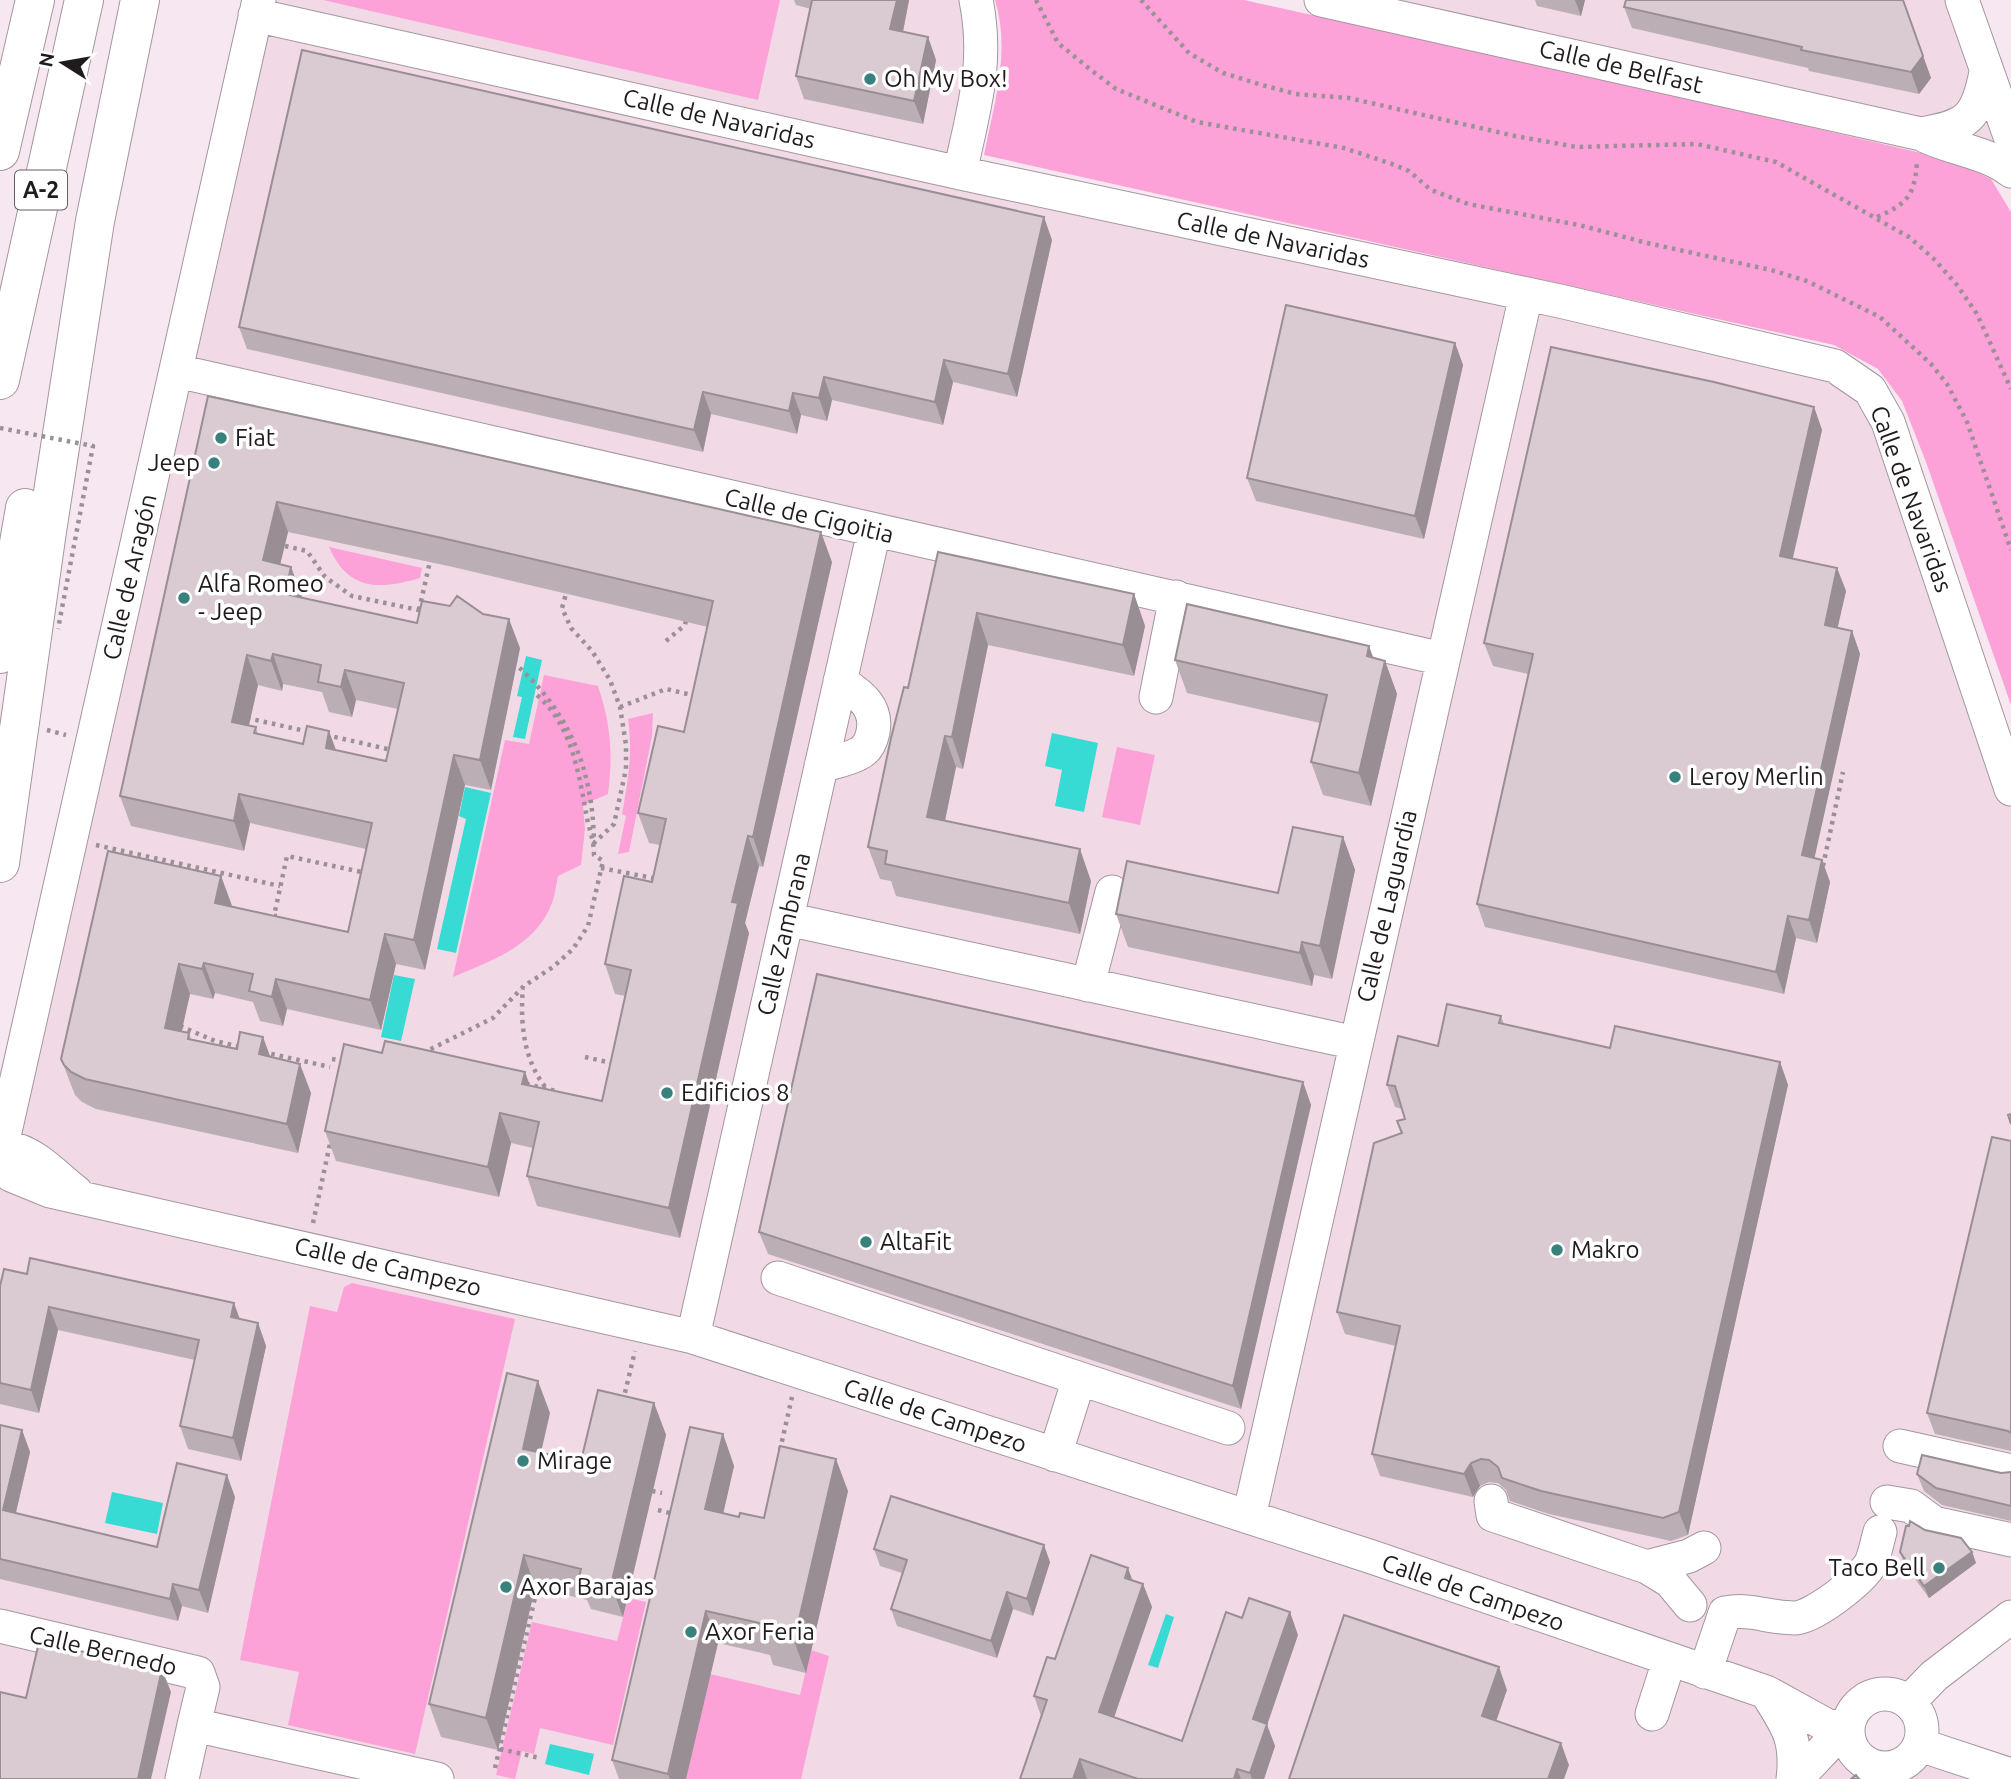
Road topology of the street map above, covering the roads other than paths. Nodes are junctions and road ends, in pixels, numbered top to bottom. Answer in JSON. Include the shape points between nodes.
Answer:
{"nodes":[{"id":1,"x":35,"y":0,"type":"edge"},
{"id":2,"x":84,"y":0,"type":"edge"},
{"id":3,"x":128,"y":0,"type":"edge"},
{"id":4,"x":140,"y":0,"type":"edge"},
{"id":5,"x":976,"y":0,"type":"edge"},
{"id":6,"x":1321,"y":0,"type":"edge"},
{"id":7,"x":1962,"y":0,"type":"edge"},
{"id":8,"x":257,"y":8,"type":"edge"},
{"id":9,"x":1986,"y":72,"type":"junction"},
{"id":10,"x":1921,"y":134,"type":"junction"},
{"id":11,"x":2011,"y":139,"type":"edge"},
{"id":12,"x":0,"y":151,"type":"edge"},
{"id":13,"x":2011,"y":171,"type":"edge"},
{"id":14,"x":960,"y":173,"type":"junction"},
{"id":15,"x":1526,"y":295,"type":"junction"},
{"id":16,"x":177,"y":371,"type":"junction"},
{"id":17,"x":0,"y":380,"type":"edge"},
{"id":18,"x":874,"y":531,"type":"junction"},
{"id":19,"x":1176,"y":597,"type":"junction"},
{"id":20,"x":0,"y":654,"type":"edge"},
{"id":21,"x":1443,"y":659,"type":"junction"},
{"id":22,"x":1156,"y":696,"type":"dead end"},
{"id":23,"x":2011,"y":789,"type":"edge"},
{"id":24,"x":0,"y":863,"type":"edge"},
{"id":25,"x":1112,"y":892,"type":"dead end"},
{"id":26,"x":787,"y":919,"type":"junction"},
{"id":27,"x":1088,"y":985,"type":"junction"},
{"id":28,"x":1356,"y":1043,"type":"junction"},
{"id":29,"x":0,"y":1154,"type":"edge"},
{"id":30,"x":0,"y":1165,"type":"edge"},
{"id":31,"x":86,"y":1200,"type":"junction"},
{"id":32,"x":778,"y":1278,"type":"dead end"},
{"id":33,"x":693,"y":1337,"type":"junction"},
{"id":34,"x":1079,"y":1378,"type":"junction"},
{"id":35,"x":1228,"y":1428,"type":"dead end"},
{"id":36,"x":1900,"y":1446,"type":"dead end"},
{"id":37,"x":1055,"y":1455,"type":"junction"},
{"id":38,"x":2011,"y":1471,"type":"edge"},
{"id":39,"x":1491,"y":1501,"type":"dead end"},
{"id":40,"x":1249,"y":1517,"type":"junction"},
{"id":41,"x":2011,"y":1540,"type":"edge"},
{"id":42,"x":1704,"y":1548,"type":"dead end"},
{"id":43,"x":1647,"y":1567,"type":"junction"},
{"id":44,"x":1690,"y":1605,"type":"dead end"},
{"id":45,"x":2011,"y":1618,"type":"edge"},
{"id":46,"x":0,"y":1626,"type":"edge"},
{"id":47,"x":1670,"y":1661,"type":"junction"},
{"id":48,"x":1705,"y":1672,"type":"junction"},
{"id":49,"x":1766,"y":1692,"type":"junction"},
{"id":50,"x":1909,"y":1702,"type":"junction"},
{"id":51,"x":1652,"y":1714,"type":"dead end"},
{"id":52,"x":194,"y":1725,"type":"junction"},
{"id":53,"x":1852,"y":1730,"type":"junction"},
{"id":54,"x":1920,"y":1745,"type":"junction"},
{"id":55,"x":2011,"y":1774,"type":"edge"},
{"id":56,"x":1797,"y":1777,"type":"edge"},
{"id":57,"x":181,"y":1779,"type":"edge"},
{"id":58,"x":437,"y":1779,"type":"edge"}],
"edges":[{"from":1,"to":12,"type":"highway","number":"A-2"},
{"from":2,"to":17,"type":"highway","number":"A-2"},
{"from":3,"to":20,"type":"highway"},
{"from":4,"to":24,"type":"highway","via":[[95,221]]},
{"from":5,"to":14,"type":"street","via":[[981,74]]},
{"from":6,"to":10,"type":"street","name":"Calle de Belfast"},
{"from":7,"to":9,"type":"street"},
{"from":8,"to":14,"type":"street","name":"Calle de Navaridas"},
{"from":8,"to":16,"type":"street","name":"Calle de Aragón"},
{"from":9,"to":10,"type":"street","name":"Calle de Belfast","via":[[1983,91],[1969,116],[1950,129]]},
{"from":9,"to":11,"type":"street"},
{"from":10,"to":13,"type":"street","name":"Calle de Belfast"},
{"from":14,"to":15,"type":"street","name":"Calle de Navaridas"},
{"from":15,"to":21,"type":"street","name":"Calle de Laguardia"},
{"from":15,"to":23,"type":"street","name":"Calle de Navaridas","via":[[1835,366],[1870,390],[1888,422]]},
{"from":16,"to":18,"type":"street","name":"Calle de Cigoitia"},
{"from":16,"to":29,"type":"street","name":"Calle de Aragón"},
{"from":18,"to":19,"type":"street","name":"Calle de Cigoitia"},
{"from":18,"to":26,"type":"street","name":"Calle Zambrana"},
{"from":19,"to":21,"type":"street","name":"Calle de Cigoitia"},
{"from":19,"to":22,"type":"street"},
{"from":21,"to":28,"type":"street","name":"Calle de Laguardia"},
{"from":25,"to":27,"type":"street"},
{"from":26,"to":27,"type":"street"},
{"from":26,"to":33,"type":"street","name":"Calle Zambrana"},
{"from":27,"to":28,"type":"street"},
{"from":28,"to":40,"type":"street","name":"Calle de Laguardia"},
{"from":29,"to":31,"type":"street","name":"Calle de Campezo","via":[[9,1148],[20,1150]]},
{"from":30,"to":31,"type":"street","name":"Calle de Campezo","via":[[25,1182]]},
{"from":31,"to":33,"type":"street","name":"Calle de Campezo"},
{"from":32,"to":34,"type":"street"},
{"from":33,"to":37,"type":"street","name":"Calle de Campezo"},
{"from":34,"to":35,"type":"street"},
{"from":34,"to":37,"type":"street"},
{"from":36,"to":38,"type":"street"},
{"from":37,"to":40,"type":"street","name":"Calle de Campezo"},
{"from":39,"to":43,"type":"street","via":[[1493,1515]]},
{"from":40,"to":47,"type":"street","name":"Calle de Campezo"},
{"from":41,"to":48,"type":"street","via":[[1934,1524],[1911,1506],[1883,1517],[1871,1563],[1827,1604],[1796,1619],[1742,1609],[1725,1613]]},
{"from":42,"to":43,"type":"street"},
{"from":43,"to":44,"type":"street","via":[[1670,1581]]},
{"from":45,"to":50,"type":"street","via":[[1934,1676]]},
{"from":46,"to":52,"type":"street","name":"Calle Bernedo","via":[[198,1673],[203,1687]]},
{"from":47,"to":48,"type":"street","name":"Calle de Campezo"},
{"from":47,"to":51,"type":"street"},
{"from":48,"to":49,"type":"street","name":"Calle de Campezo"},
{"from":49,"to":53,"type":"street","name":"Calle de Campezo"},
{"from":49,"to":56,"type":"street","via":[[1791,1730]]},
{"from":50,"to":53,"type":"street","via":[[1893,1695],[1865,1700]]},
{"from":50,"to":54,"type":"street","via":[[1922,1724]]},
{"from":52,"to":57,"type":"street"},
{"from":52,"to":58,"type":"street"},
{"from":53,"to":54,"type":"street","via":[[1865,1762],[1881,1768],[1895,1767]]},
{"from":53,"to":56,"type":"street","via":[[1831,1742]]},
{"from":54,"to":55,"type":"street"}]}
